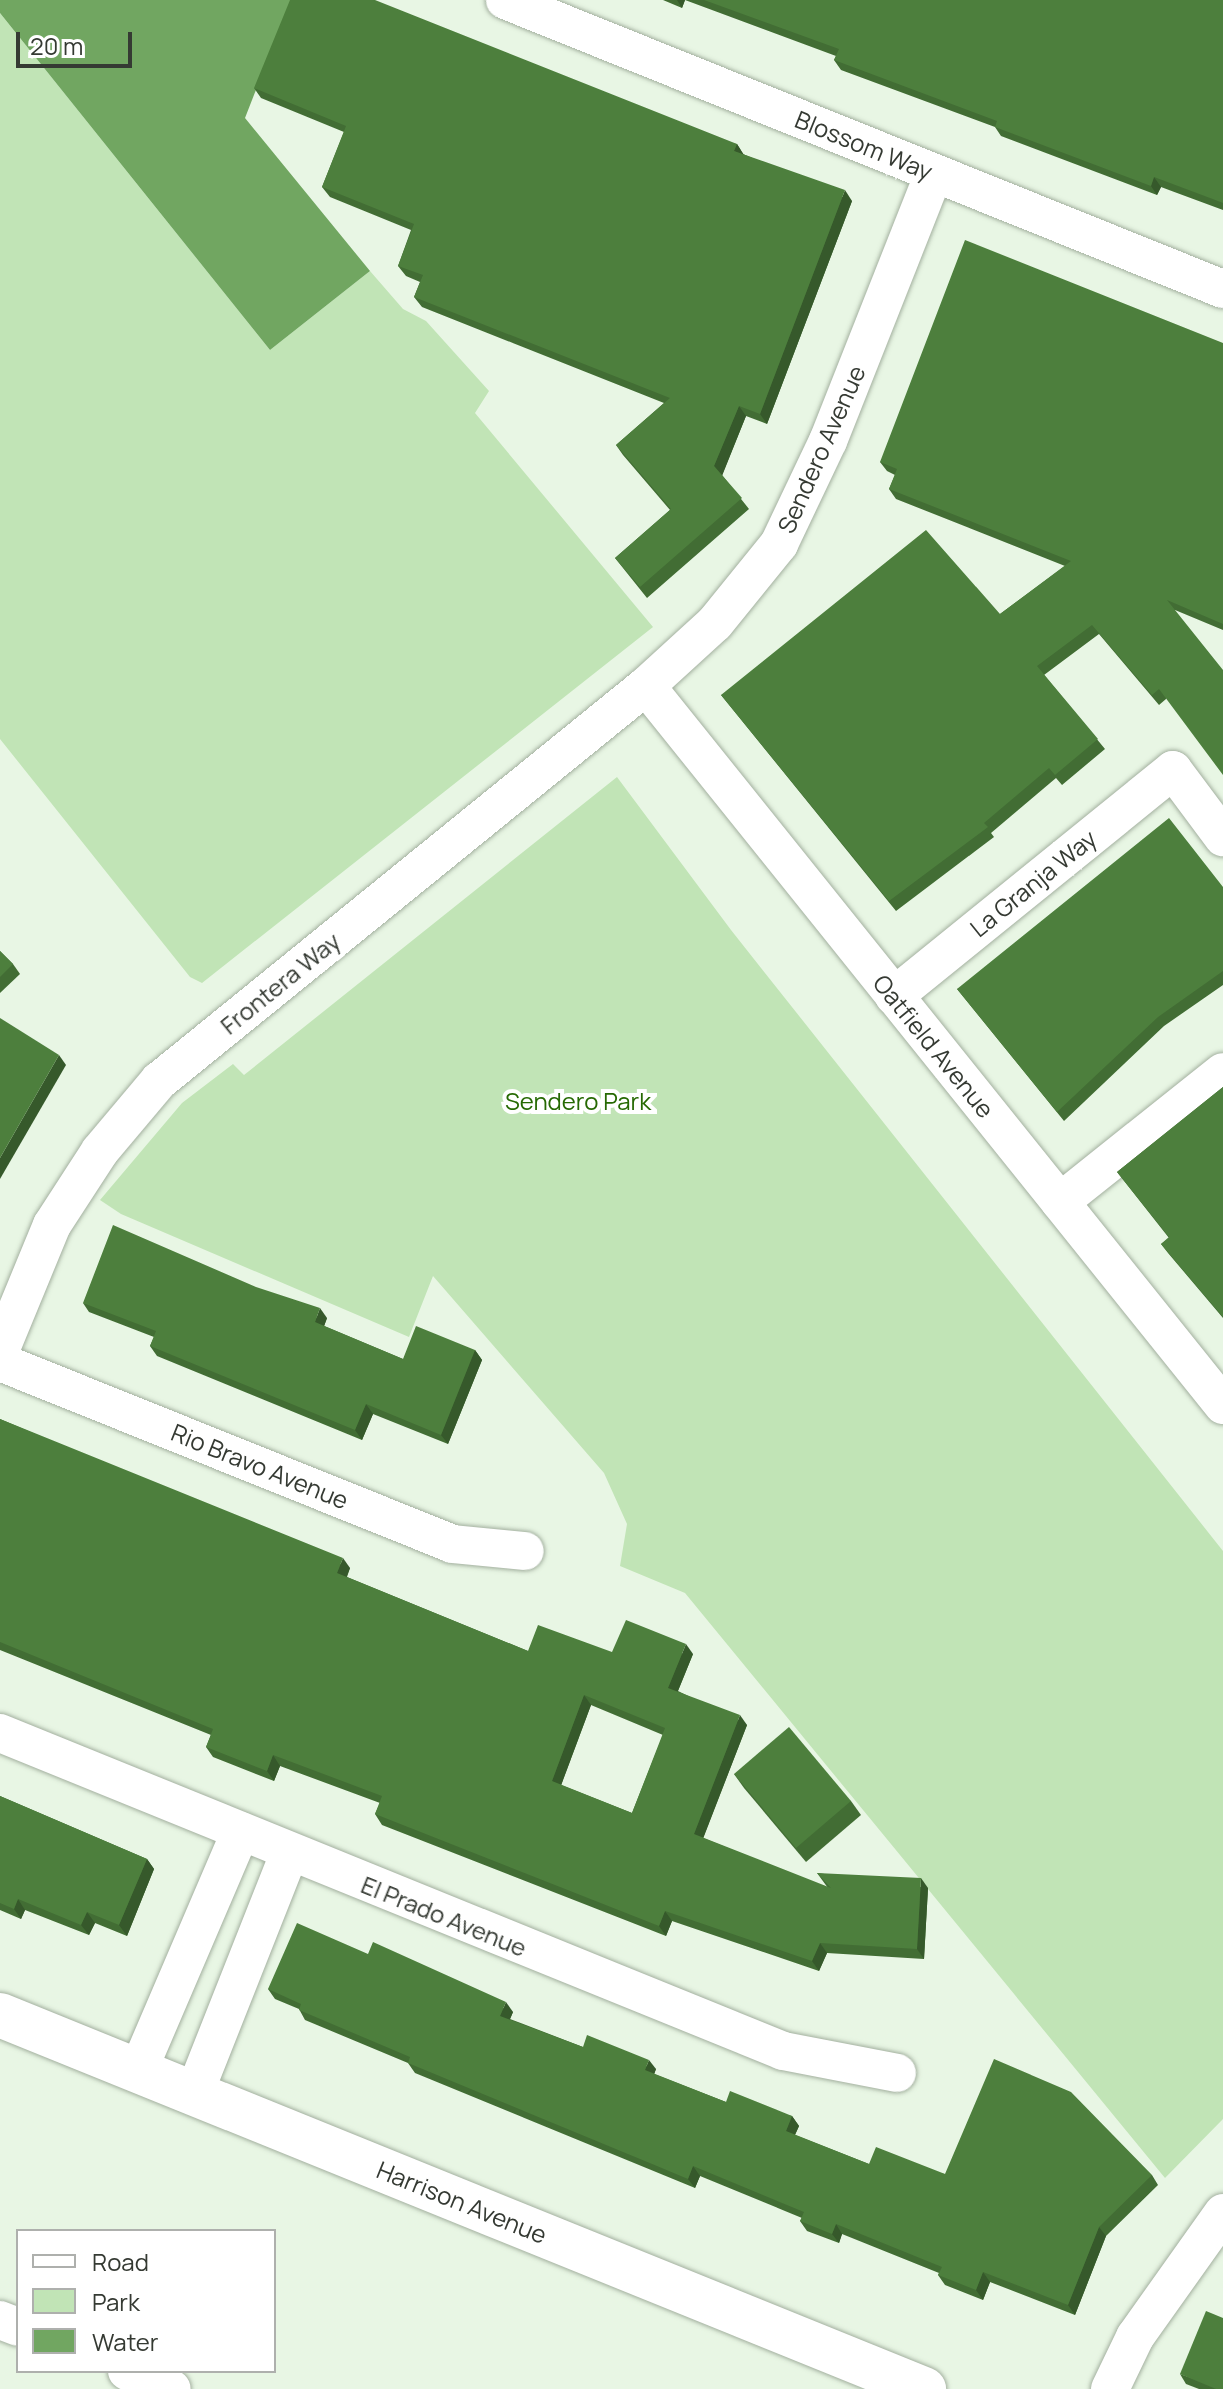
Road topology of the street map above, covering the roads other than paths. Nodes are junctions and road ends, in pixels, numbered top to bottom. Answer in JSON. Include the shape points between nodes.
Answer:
{"nodes":[{"id":1,"x":505,"y":0,"type":"edge"},
{"id":2,"x":934,"y":173,"type":"junction"},
{"id":3,"x":1223,"y":289,"type":"edge"},
{"id":4,"x":646,"y":686,"type":"junction"},
{"id":5,"x":1223,"y":837,"type":"edge"},
{"id":6,"x":894,"y":996,"type":"junction"},
{"id":7,"x":1223,"y":1072,"type":"edge"},
{"id":8,"x":1060,"y":1202,"type":"junction"},
{"id":9,"x":0,"y":1351,"type":"edge"},
{"id":10,"x":0,"y":1362,"type":"edge"},
{"id":11,"x":1223,"y":1405,"type":"edge"},
{"id":12,"x":525,"y":1551,"type":"dead end"},
{"id":13,"x":0,"y":1733,"type":"edge"},
{"id":14,"x":241,"y":1831,"type":"junction"},
{"id":15,"x":289,"y":1854,"type":"junction"},
{"id":16,"x":0,"y":2015,"type":"edge"},
{"id":17,"x":138,"y":2071,"type":"junction"},
{"id":18,"x":897,"y":2073,"type":"dead end"},
{"id":19,"x":194,"y":2094,"type":"junction"},
{"id":20,"x":1223,"y":2213,"type":"edge"},
{"id":21,"x":132,"y":2373,"type":"edge"},
{"id":22,"x":172,"y":2389,"type":"edge"},
{"id":23,"x":924,"y":2389,"type":"edge"},
{"id":24,"x":1110,"y":2389,"type":"edge"}],
"edges":[{"from":1,"to":2,"type":"street","name":"Blossom Way"},
{"from":2,"to":3,"type":"street","name":"Blossom Way"},
{"from":2,"to":4,"type":"street","name":"Sendero Avenue","via":[[828,441],[779,544],[715,623]]},
{"from":4,"to":6,"type":"street","name":"Oatfield Avenue"},
{"from":4,"to":9,"type":"street","name":"Frontera Way","via":[[159,1081],[100,1151],[52,1225]]},
{"from":5,"to":6,"type":"street","name":"La Granja Way","via":[[1173,770]]},
{"from":6,"to":8,"type":"street","name":"Oatfield Avenue"},
{"from":7,"to":8,"type":"street"},
{"from":8,"to":11,"type":"street","name":"Oatfield Avenue"},
{"from":10,"to":12,"type":"street","name":"Rio Bravo Avenue","via":[[452,1544]]},
{"from":13,"to":14,"type":"street","name":"El Prado Avenue"},
{"from":14,"to":15,"type":"street","name":"El Prado Avenue"},
{"from":14,"to":17,"type":"street"},
{"from":15,"to":18,"type":"street","name":"El Prado Avenue","via":[[783,2051]]},
{"from":15,"to":19,"type":"street"},
{"from":16,"to":17,"type":"street","name":"Harrison Avenue"},
{"from":17,"to":19,"type":"street","name":"Harrison Avenue"},
{"from":19,"to":23,"type":"street","name":"Harrison Avenue"},
{"from":20,"to":24,"type":"street","via":[[1135,2337]]},
{"from":21,"to":22,"type":"street"}]}
